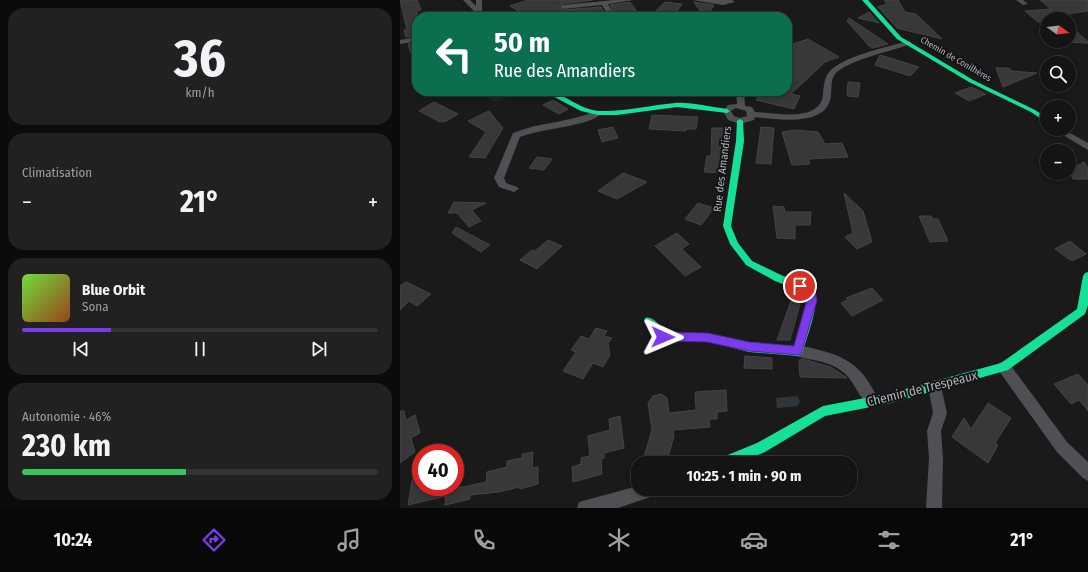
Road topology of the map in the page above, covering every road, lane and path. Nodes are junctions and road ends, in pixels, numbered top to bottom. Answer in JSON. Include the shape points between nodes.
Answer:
{"nodes":[{"id":1,"x":466,"y":0,"type":"edge"},
{"id":2,"x":479,"y":0,"type":"edge"},
{"id":3,"x":630,"y":0,"type":"edge"},
{"id":4,"x":695,"y":0,"type":"edge"},
{"id":5,"x":865,"y":0,"type":"edge"},
{"id":6,"x":732,"y":2,"type":"dead end"},
{"id":7,"x":604,"y":3,"type":"junction"},
{"id":8,"x":563,"y":7,"type":"dead end"},
{"id":9,"x":479,"y":12,"type":"joint"},
{"id":10,"x":609,"y":12,"type":"edge"},
{"id":11,"x":412,"y":36,"type":"edge"},
{"id":12,"x":400,"y":38,"type":"edge"},
{"id":13,"x":412,"y":39,"type":"edge"},
{"id":14,"x":400,"y":42,"type":"edge"},
{"id":15,"x":909,"y":43,"type":"junction"},
{"id":16,"x":556,"y":96,"type":"edge"},
{"id":17,"x":740,"y":96,"type":"edge"},
{"id":18,"x":741,"y":106,"type":"junction"},
{"id":19,"x":727,"y":111,"type":"junction"},
{"id":20,"x":598,"y":113,"type":"junction"},
{"id":21,"x":752,"y":114,"type":"junction"},
{"id":22,"x":1040,"y":116,"type":"edge"},
{"id":23,"x":740,"y":121,"type":"junction"},
{"id":24,"x":1069,"y":136,"type":"edge"},
{"id":25,"x":1088,"y":147,"type":"edge"},
{"id":26,"x":514,"y":189,"type":"dead end"},
{"id":27,"x":1088,"y":276,"type":"edge"},
{"id":28,"x":649,"y":321,"type":"dead end"},
{"id":29,"x":798,"y":351,"type":"junction"},
{"id":30,"x":1004,"y":367,"type":"junction"},
{"id":31,"x":935,"y":386,"type":"junction"},
{"id":32,"x":872,"y":400,"type":"junction"},
{"id":33,"x":740,"y":456,"type":"edge"},
{"id":34,"x":1088,"y":473,"type":"edge"},
{"id":35,"x":632,"y":496,"type":"edge"},
{"id":36,"x":586,"y":508,"type":"edge"},
{"id":37,"x":934,"y":508,"type":"edge"}],
"edges":[{"from":1,"to":9,"type":"street"},
{"from":2,"to":9,"type":"street"},
{"from":3,"to":7,"type":"street"},
{"from":4,"to":6,"type":"street"},
{"from":5,"to":15,"type":"street","name":"Chemin de Conilhères","via":[[899,38]]},
{"from":7,"to":8,"type":"street"},
{"from":7,"to":10,"type":"street"},
{"from":11,"to":12,"type":"street"},
{"from":13,"to":14,"type":"street"},
{"from":15,"to":21,"type":"street","via":[[834,70],[828,77],[828,102],[824,109],[816,113],[803,116]]},
{"from":15,"to":22,"type":"street","name":"Chemin de Conilhères","via":[[971,81]]},
{"from":16,"to":20,"type":"street","name":"Rue des Amandiers","via":[[584,110]]},
{"from":17,"to":18,"type":"street"},
{"from":18,"to":19,"type":"street","via":[[731,107]]},
{"from":18,"to":21,"type":"street","via":[[749,109]]},
{"from":19,"to":20,"type":"street","name":"Rue des Amandiers","via":[[677,105]]},
{"from":19,"to":23,"type":"street","via":[[731,118]]},
{"from":20,"to":26,"type":"street","via":[[580,120],[540,125],[516,135],[499,178],[502,185]]},
{"from":21,"to":23,"type":"street","via":[[749,120]]},
{"from":23,"to":29,"type":"street","name":"Rue des Amandiers","via":[[740,141],[727,226],[734,244],[749,263],[778,278],[811,290],[812,300]]},
{"from":24,"to":25,"type":"street"},
{"from":27,"to":30,"type":"street","name":"Chemin de Trespeaux","via":[[1082,311]]},
{"from":28,"to":29,"type":"street","via":[[663,337],[707,337],[749,347]]},
{"from":29,"to":32,"type":"street","via":[[828,358],[845,366],[852,371]]},
{"from":30,"to":31,"type":"street","name":"Chemin de Trespeaux"},
{"from":30,"to":34,"type":"street","via":[[1062,447]]},
{"from":31,"to":32,"type":"street","name":"Chemin de Trespeaux","via":[[891,398]]},
{"from":31,"to":37,"type":"street","via":[[940,413],[934,431]]},
{"from":32,"to":33,"type":"street","name":"Chemin de Trespeaux","via":[[823,412],[761,448]]},
{"from":35,"to":36,"type":"street"}]}
